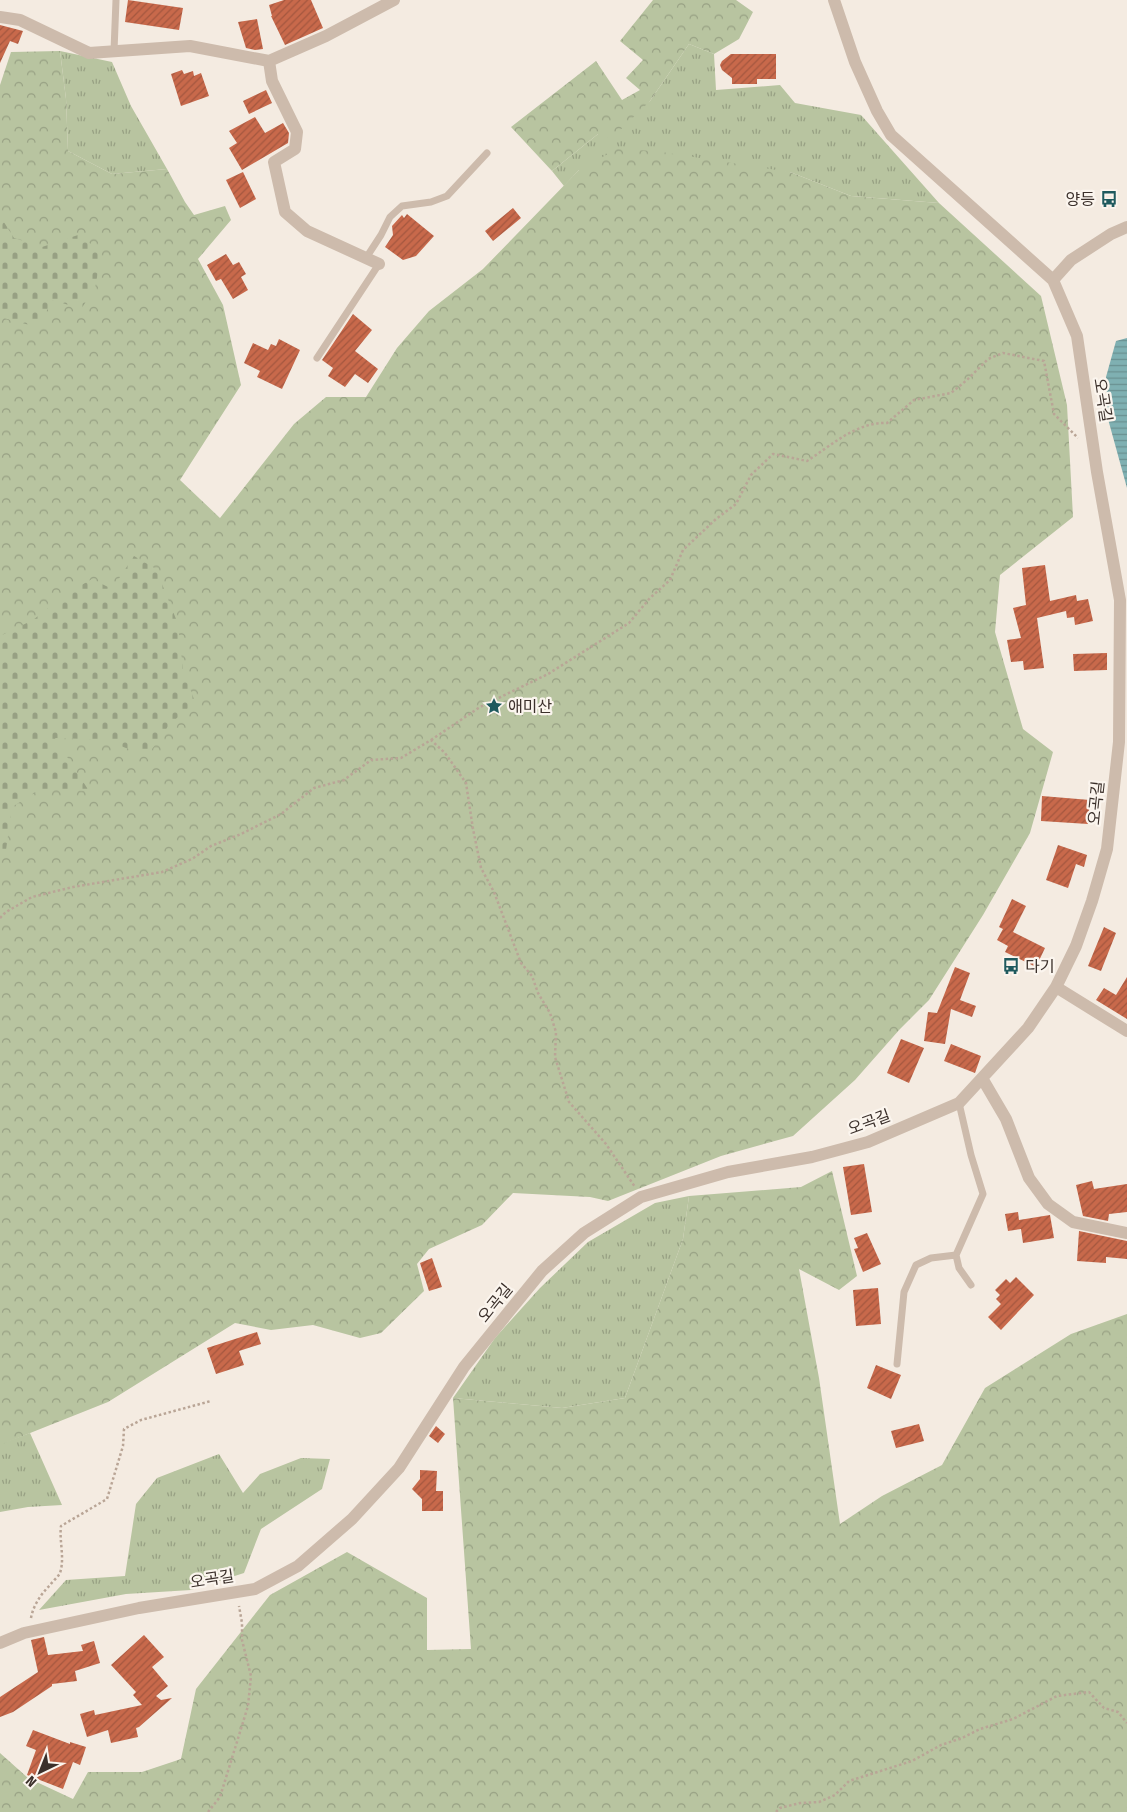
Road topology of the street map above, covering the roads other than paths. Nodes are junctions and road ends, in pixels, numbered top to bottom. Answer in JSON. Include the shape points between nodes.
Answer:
{"nodes":[{"id":1,"x":116,"y":0,"type":"edge"},
{"id":2,"x":394,"y":0,"type":"edge"},
{"id":3,"x":834,"y":0,"type":"edge"},
{"id":4,"x":0,"y":17,"type":"edge"},
{"id":5,"x":114,"y":52,"type":"junction"},
{"id":6,"x":269,"y":60,"type":"junction"},
{"id":7,"x":487,"y":153,"type":"dead end"},
{"id":8,"x":1127,"y":227,"type":"edge"},
{"id":9,"x":366,"y":258,"type":"junction"},
{"id":10,"x":379,"y":264,"type":"joint"},
{"id":11,"x":1053,"y":280,"type":"junction"},
{"id":12,"x":317,"y":358,"type":"dead end"},
{"id":13,"x":1056,"y":987,"type":"junction"},
{"id":14,"x":1127,"y":1031,"type":"edge"},
{"id":15,"x":982,"y":1078,"type":"junction"},
{"id":16,"x":959,"y":1103,"type":"junction"},
{"id":17,"x":1127,"y":1233,"type":"edge"},
{"id":18,"x":956,"y":1255,"type":"junction"},
{"id":19,"x":971,"y":1285,"type":"dead end"},
{"id":20,"x":897,"y":1364,"type":"dead end"},
{"id":21,"x":0,"y":1643,"type":"edge"}],
"edges":[{"from":1,"to":5,"type":"lane"},
{"from":2,"to":6,"type":"street","via":[[326,36]]},
{"from":3,"to":11,"type":"street","via":[[855,62],[891,134]]},
{"from":4,"to":5,"type":"street","via":[[20,20],[89,53]]},
{"from":5,"to":6,"type":"street","via":[[190,46]]},
{"from":6,"to":9,"type":"street","via":[[272,81],[296,132],[295,149],[274,162],[285,212],[307,231]]},
{"from":7,"to":9,"type":"lane","via":[[447,196],[402,206],[390,217]]},
{"from":8,"to":11,"type":"street","via":[[1071,260]]},
{"from":9,"to":10,"type":"street"},
{"from":10,"to":12,"type":"lane"},
{"from":11,"to":13,"type":"street","name":"오곡길","via":[[1077,336],[1120,600],[1119,742],[1107,849],[1076,946]]},
{"from":13,"to":14,"type":"street"},
{"from":13,"to":15,"type":"street","name":"오곡길","via":[[1028,1028]]},
{"from":15,"to":16,"type":"street","name":"오곡길"},
{"from":15,"to":17,"type":"street","via":[[1006,1119],[1029,1178],[1048,1204],[1073,1222]]},
{"from":16,"to":18,"type":"lane","via":[[983,1194]]},
{"from":16,"to":21,"type":"street","name":"오곡길","via":[[868,1142],[728,1172],[641,1196],[584,1233],[542,1272],[464,1368],[399,1468],[352,1519],[298,1566],[255,1589],[139,1608],[28,1632]]},
{"from":18,"to":19,"type":"lane","via":[[959,1268]]},
{"from":18,"to":20,"type":"lane","via":[[931,1258],[916,1265],[904,1292]]}]}
